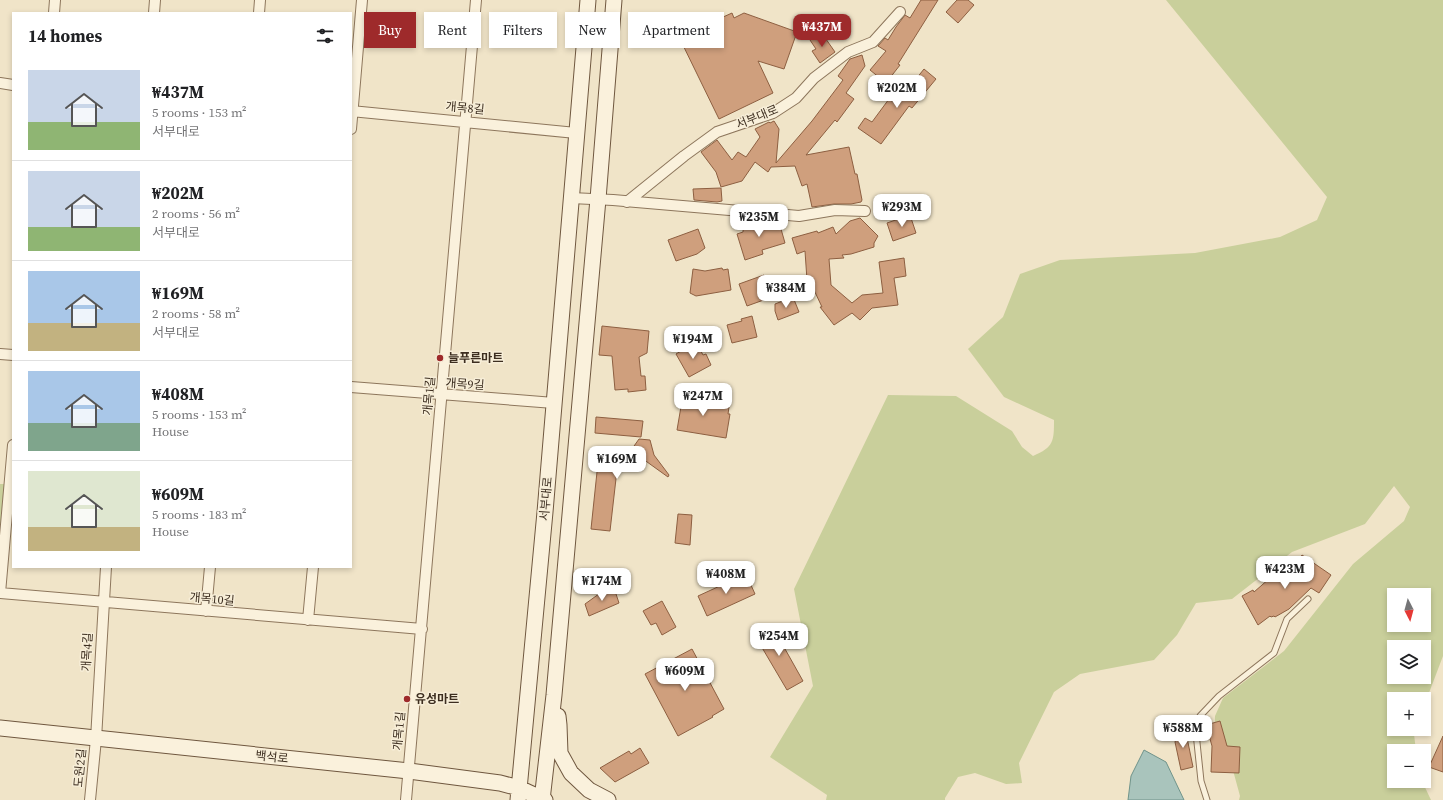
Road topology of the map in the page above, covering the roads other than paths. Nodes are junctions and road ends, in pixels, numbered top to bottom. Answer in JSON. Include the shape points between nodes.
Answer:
{"nodes":[{"id":1,"x":56,"y":0,"type":"edge"},
{"id":2,"x":156,"y":0,"type":"edge"},
{"id":3,"x":260,"y":0,"type":"edge"},
{"id":4,"x":362,"y":0,"type":"edge"},
{"id":5,"x":476,"y":0,"type":"edge"},
{"id":6,"x":588,"y":0,"type":"edge"},
{"id":7,"x":614,"y":0,"type":"edge"},
{"id":8,"x":54,"y":12,"type":"edge"},
{"id":9,"x":154,"y":12,"type":"edge"},
{"id":10,"x":259,"y":12,"type":"edge"},
{"id":11,"x":900,"y":12,"type":"dead end"},
{"id":12,"x":0,"y":83,"type":"edge"},
{"id":13,"x":12,"y":85,"type":"edge"},
{"id":14,"x":352,"y":111,"type":"edge"},
{"id":15,"x":466,"y":121,"type":"junction"},
{"id":16,"x":576,"y":132,"type":"junction"},
{"id":17,"x":571,"y":198,"type":"junction"},
{"id":18,"x":598,"y":199,"type":"junction"},
{"id":19,"x":627,"y":202,"type":"junction"},
{"id":20,"x":865,"y":211,"type":"dead end"},
{"id":21,"x":0,"y":354,"type":"edge"},
{"id":22,"x":12,"y":355,"type":"edge"},
{"id":23,"x":352,"y":387,"type":"edge"},
{"id":24,"x":442,"y":395,"type":"junction"},
{"id":25,"x":554,"y":403,"type":"junction"},
{"id":26,"x":12,"y":456,"type":"edge"},
{"id":27,"x":106,"y":568,"type":"edge"},
{"id":28,"x":210,"y":568,"type":"edge"},
{"id":29,"x":313,"y":568,"type":"edge"},
{"id":30,"x":0,"y":593,"type":"edge"},
{"id":31,"x":1308,"y":599,"type":"dead end"},
{"id":32,"x":102,"y":602,"type":"junction"},
{"id":33,"x":206,"y":611,"type":"junction"},
{"id":34,"x":308,"y":620,"type":"junction"},
{"id":35,"x":422,"y":629,"type":"junction"},
{"id":36,"x":554,"y":695,"type":"junction"},
{"id":37,"x":0,"y":728,"type":"edge"},
{"id":38,"x":96,"y":739,"type":"junction"},
{"id":39,"x":409,"y":770,"type":"junction"},
{"id":40,"x":518,"y":794,"type":"edge"},
{"id":41,"x":90,"y":800,"type":"edge"},
{"id":42,"x":406,"y":800,"type":"edge"},
{"id":43,"x":546,"y":800,"type":"edge"},
{"id":44,"x":608,"y":800,"type":"edge"},
{"id":45,"x":1207,"y":800,"type":"edge"}],
"edges":[{"from":1,"to":8,"type":"street"},
{"from":2,"to":9,"type":"street"},
{"from":3,"to":10,"type":"street"},
{"from":4,"to":14,"type":"street"},
{"from":5,"to":15,"type":"street","name":"개목1길"},
{"from":6,"to":16,"type":"main road","name":"서부대로"},
{"from":7,"to":18,"type":"main road","name":"서부대로"},
{"from":11,"to":19,"type":"street","name":"서부대로","via":[[873,42],[848,52],[814,78],[796,98],[773,113],[717,132]]},
{"from":12,"to":13,"type":"street"},
{"from":14,"to":15,"type":"street","name":"개목8길"},
{"from":15,"to":16,"type":"street","name":"개목8길"},
{"from":15,"to":24,"type":"street","name":"개목1길"},
{"from":16,"to":17,"type":"main road","name":"서부대로"},
{"from":17,"to":18,"type":"street"},
{"from":17,"to":25,"type":"main road","name":"서부대로"},
{"from":18,"to":19,"type":"street"},
{"from":18,"to":36,"type":"main road","name":"서부대로"},
{"from":19,"to":20,"type":"street","via":[[799,216],[835,210]]},
{"from":21,"to":22,"type":"street"},
{"from":23,"to":24,"type":"street","name":"개목9길"},
{"from":24,"to":25,"type":"street","name":"개목9길"},
{"from":24,"to":35,"type":"street","name":"개목1길"},
{"from":25,"to":40,"type":"main road","name":"서부대로"},
{"from":26,"to":30,"type":"street"},
{"from":27,"to":32,"type":"street","name":"개목4길"},
{"from":28,"to":33,"type":"street"},
{"from":29,"to":34,"type":"street"},
{"from":30,"to":32,"type":"street","name":"개목10길"},
{"from":31,"to":45,"type":"lane","via":[[1287,619],[1274,653],[1219,696],[1200,716],[1196,733],[1201,781]]},
{"from":32,"to":33,"type":"street","name":"개목10길"},
{"from":32,"to":38,"type":"street","name":"개목4길"},
{"from":33,"to":34,"type":"street","name":"개목10길"},
{"from":34,"to":35,"type":"street","name":"개목10길"},
{"from":35,"to":39,"type":"street","name":"개목1길"},
{"from":36,"to":43,"type":"main road","name":"서부대로"},
{"from":36,"to":44,"type":"main road","via":[[560,753],[571,773],[589,790]]},
{"from":37,"to":38,"type":"main road","name":"백석로"},
{"from":38,"to":39,"type":"main road","name":"백석로"},
{"from":38,"to":41,"type":"street","name":"도원2길"},
{"from":39,"to":40,"type":"main road","name":"백석로","via":[[500,783]]},
{"from":39,"to":42,"type":"street","name":"개목1길"},
{"from":40,"to":43,"type":"main road","name":"백석로"}]}
